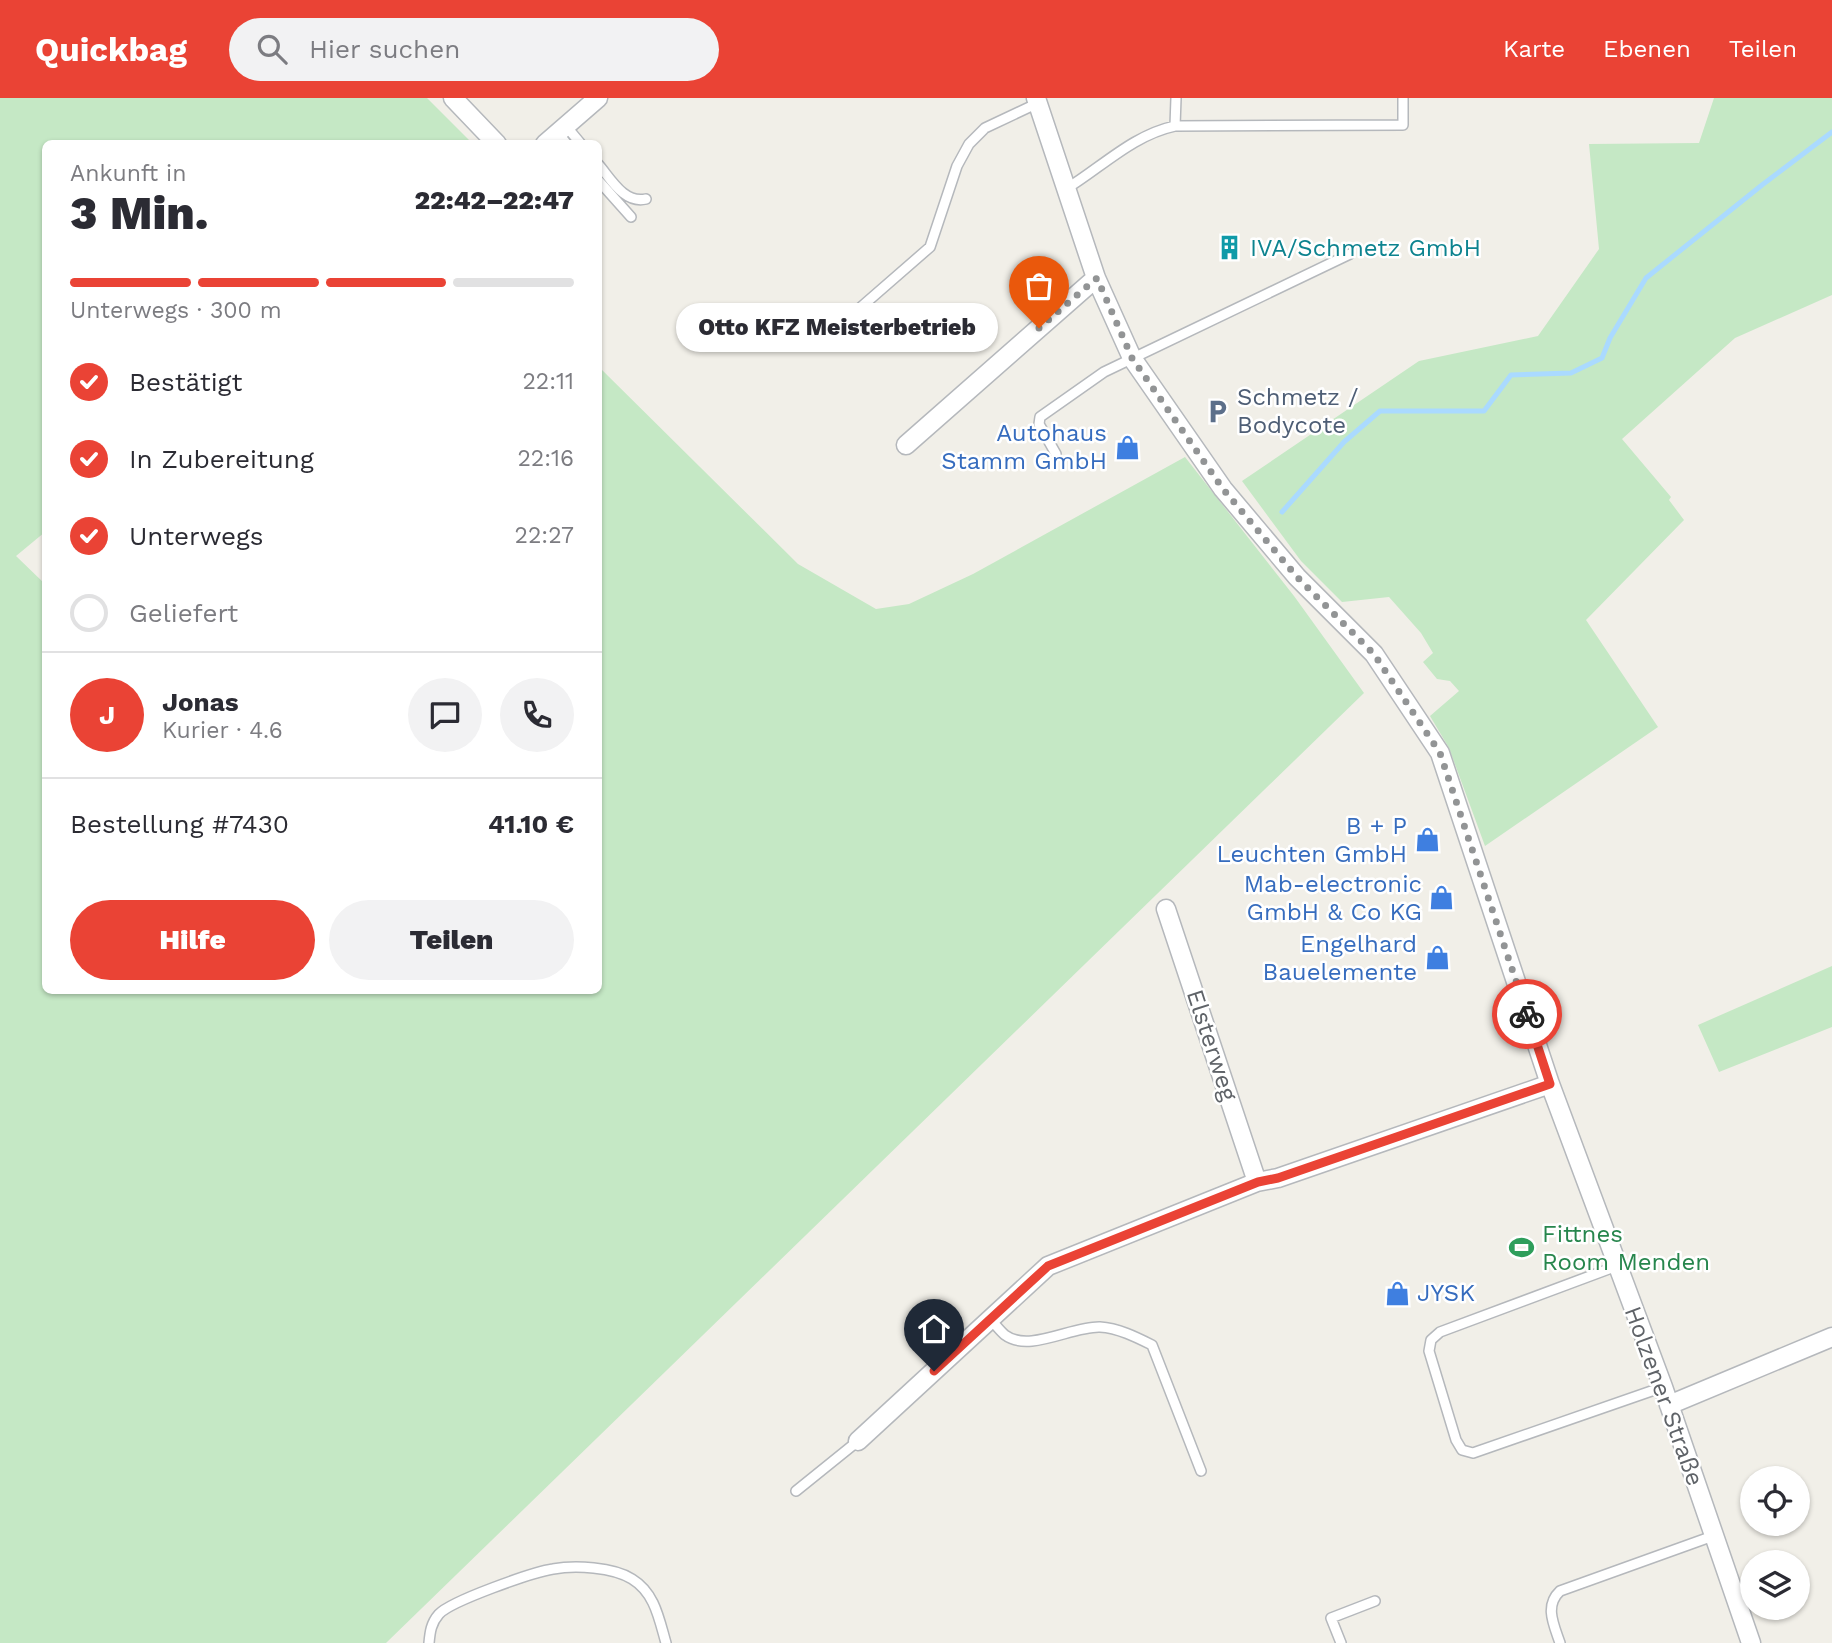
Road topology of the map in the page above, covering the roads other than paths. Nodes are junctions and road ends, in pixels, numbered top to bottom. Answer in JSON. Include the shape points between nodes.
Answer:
{"nodes":[{"id":1,"x":453,"y":98,"type":"edge"},
{"id":2,"x":598,"y":98,"type":"edge"},
{"id":3,"x":1175,"y":98,"type":"edge"},
{"id":4,"x":1403,"y":98,"type":"edge"},
{"id":5,"x":1037,"y":100,"type":"edge"},
{"id":6,"x":1175,"y":126,"type":"junction"},
{"id":7,"x":557,"y":138,"type":"edge"},
{"id":8,"x":493,"y":140,"type":"edge"},
{"id":9,"x":602,"y":168,"type":"edge"},
{"id":10,"x":602,"y":184,"type":"edge"},
{"id":11,"x":1066,"y":189,"type":"junction"},
{"id":12,"x":646,"y":199,"type":"dead end"},
{"id":13,"x":631,"y":217,"type":"dead end"},
{"id":14,"x":1350,"y":254,"type":"dead end"},
{"id":15,"x":1097,"y":278,"type":"junction"},
{"id":16,"x":845,"y":321,"type":"dead end"},
{"id":17,"x":1132,"y":358,"type":"junction"},
{"id":18,"x":906,"y":445,"type":"dead end"},
{"id":19,"x":1056,"y":454,"type":"dead end"},
{"id":20,"x":1166,"y":909,"type":"dead end"},
{"id":21,"x":1550,"y":1084,"type":"junction"},
{"id":22,"x":1258,"y":1182,"type":"junction"},
{"id":23,"x":1617,"y":1266,"type":"junction"},
{"id":24,"x":990,"y":1319,"type":"junction"},
{"id":25,"x":1832,"y":1337,"type":"edge"},
{"id":26,"x":1662,"y":1387,"type":"junction"},
{"id":27,"x":1669,"y":1405,"type":"junction"},
{"id":28,"x":858,"y":1441,"type":"joint"},
{"id":29,"x":1201,"y":1471,"type":"dead end"},
{"id":30,"x":796,"y":1491,"type":"dead end"},
{"id":31,"x":1713,"y":1536,"type":"junction"},
{"id":32,"x":1375,"y":1601,"type":"dead end"},
{"id":33,"x":429,"y":1643,"type":"edge"},
{"id":34,"x":666,"y":1643,"type":"edge"},
{"id":35,"x":1341,"y":1643,"type":"edge"},
{"id":36,"x":1560,"y":1643,"type":"edge"},
{"id":37,"x":1751,"y":1643,"type":"edge"}],
"edges":[{"from":1,"to":8,"type":"street"},
{"from":2,"to":7,"type":"street"},
{"from":3,"to":6,"type":"lane"},
{"from":4,"to":6,"type":"lane","via":[[1403,125]]},
{"from":5,"to":11,"type":"street","name":"Holzener Straße"},
{"from":5,"to":16,"type":"lane","via":[[985,128],[969,144],[930,247]]},
{"from":6,"to":11,"type":"lane","via":[[1141,137]]},
{"from":9,"to":12,"type":"lane","via":[[630,199]]},
{"from":10,"to":13,"type":"lane"},
{"from":11,"to":15,"type":"street","name":"Holzener Straße"},
{"from":14,"to":17,"type":"lane"},
{"from":15,"to":17,"type":"street","name":"Holzener Straße"},
{"from":15,"to":18,"type":"street"},
{"from":17,"to":19,"type":"lane","via":[[1040,416],[1039,424]]},
{"from":17,"to":21,"type":"street","name":"Holzener Straße","via":[[1223,489],[1297,577],[1374,654],[1440,753]]},
{"from":20,"to":22,"type":"street","name":"Elsterweg"},
{"from":21,"to":22,"type":"street"},
{"from":21,"to":23,"type":"street","name":"Holzener Straße"},
{"from":22,"to":24,"type":"street","via":[[1048,1266]]},
{"from":23,"to":26,"type":"street","name":"Holzener Straße"},
{"from":23,"to":26,"type":"lane","via":[[1440,1332],[1431,1340],[1429,1351],[1456,1440],[1462,1450],[1473,1453]]},
{"from":24,"to":28,"type":"street"},
{"from":24,"to":29,"type":"lane","via":[[1005,1336],[1019,1342],[1101,1327],[1152,1345]]},
{"from":25,"to":27,"type":"street"},
{"from":26,"to":27,"type":"street","name":"Holzener Straße"},
{"from":27,"to":31,"type":"street","name":"Holzener Straße"},
{"from":28,"to":30,"type":"lane"},
{"from":31,"to":36,"type":"lane","via":[[1560,1591],[1551,1610]]},
{"from":31,"to":37,"type":"street","name":"Holzener Straße"},
{"from":32,"to":35,"type":"lane","via":[[1331,1618]]},
{"from":33,"to":34,"type":"lane","via":[[430,1629],[439,1614],[454,1602],[554,1569],[610,1569],[633,1580],[652,1598]]}]}
